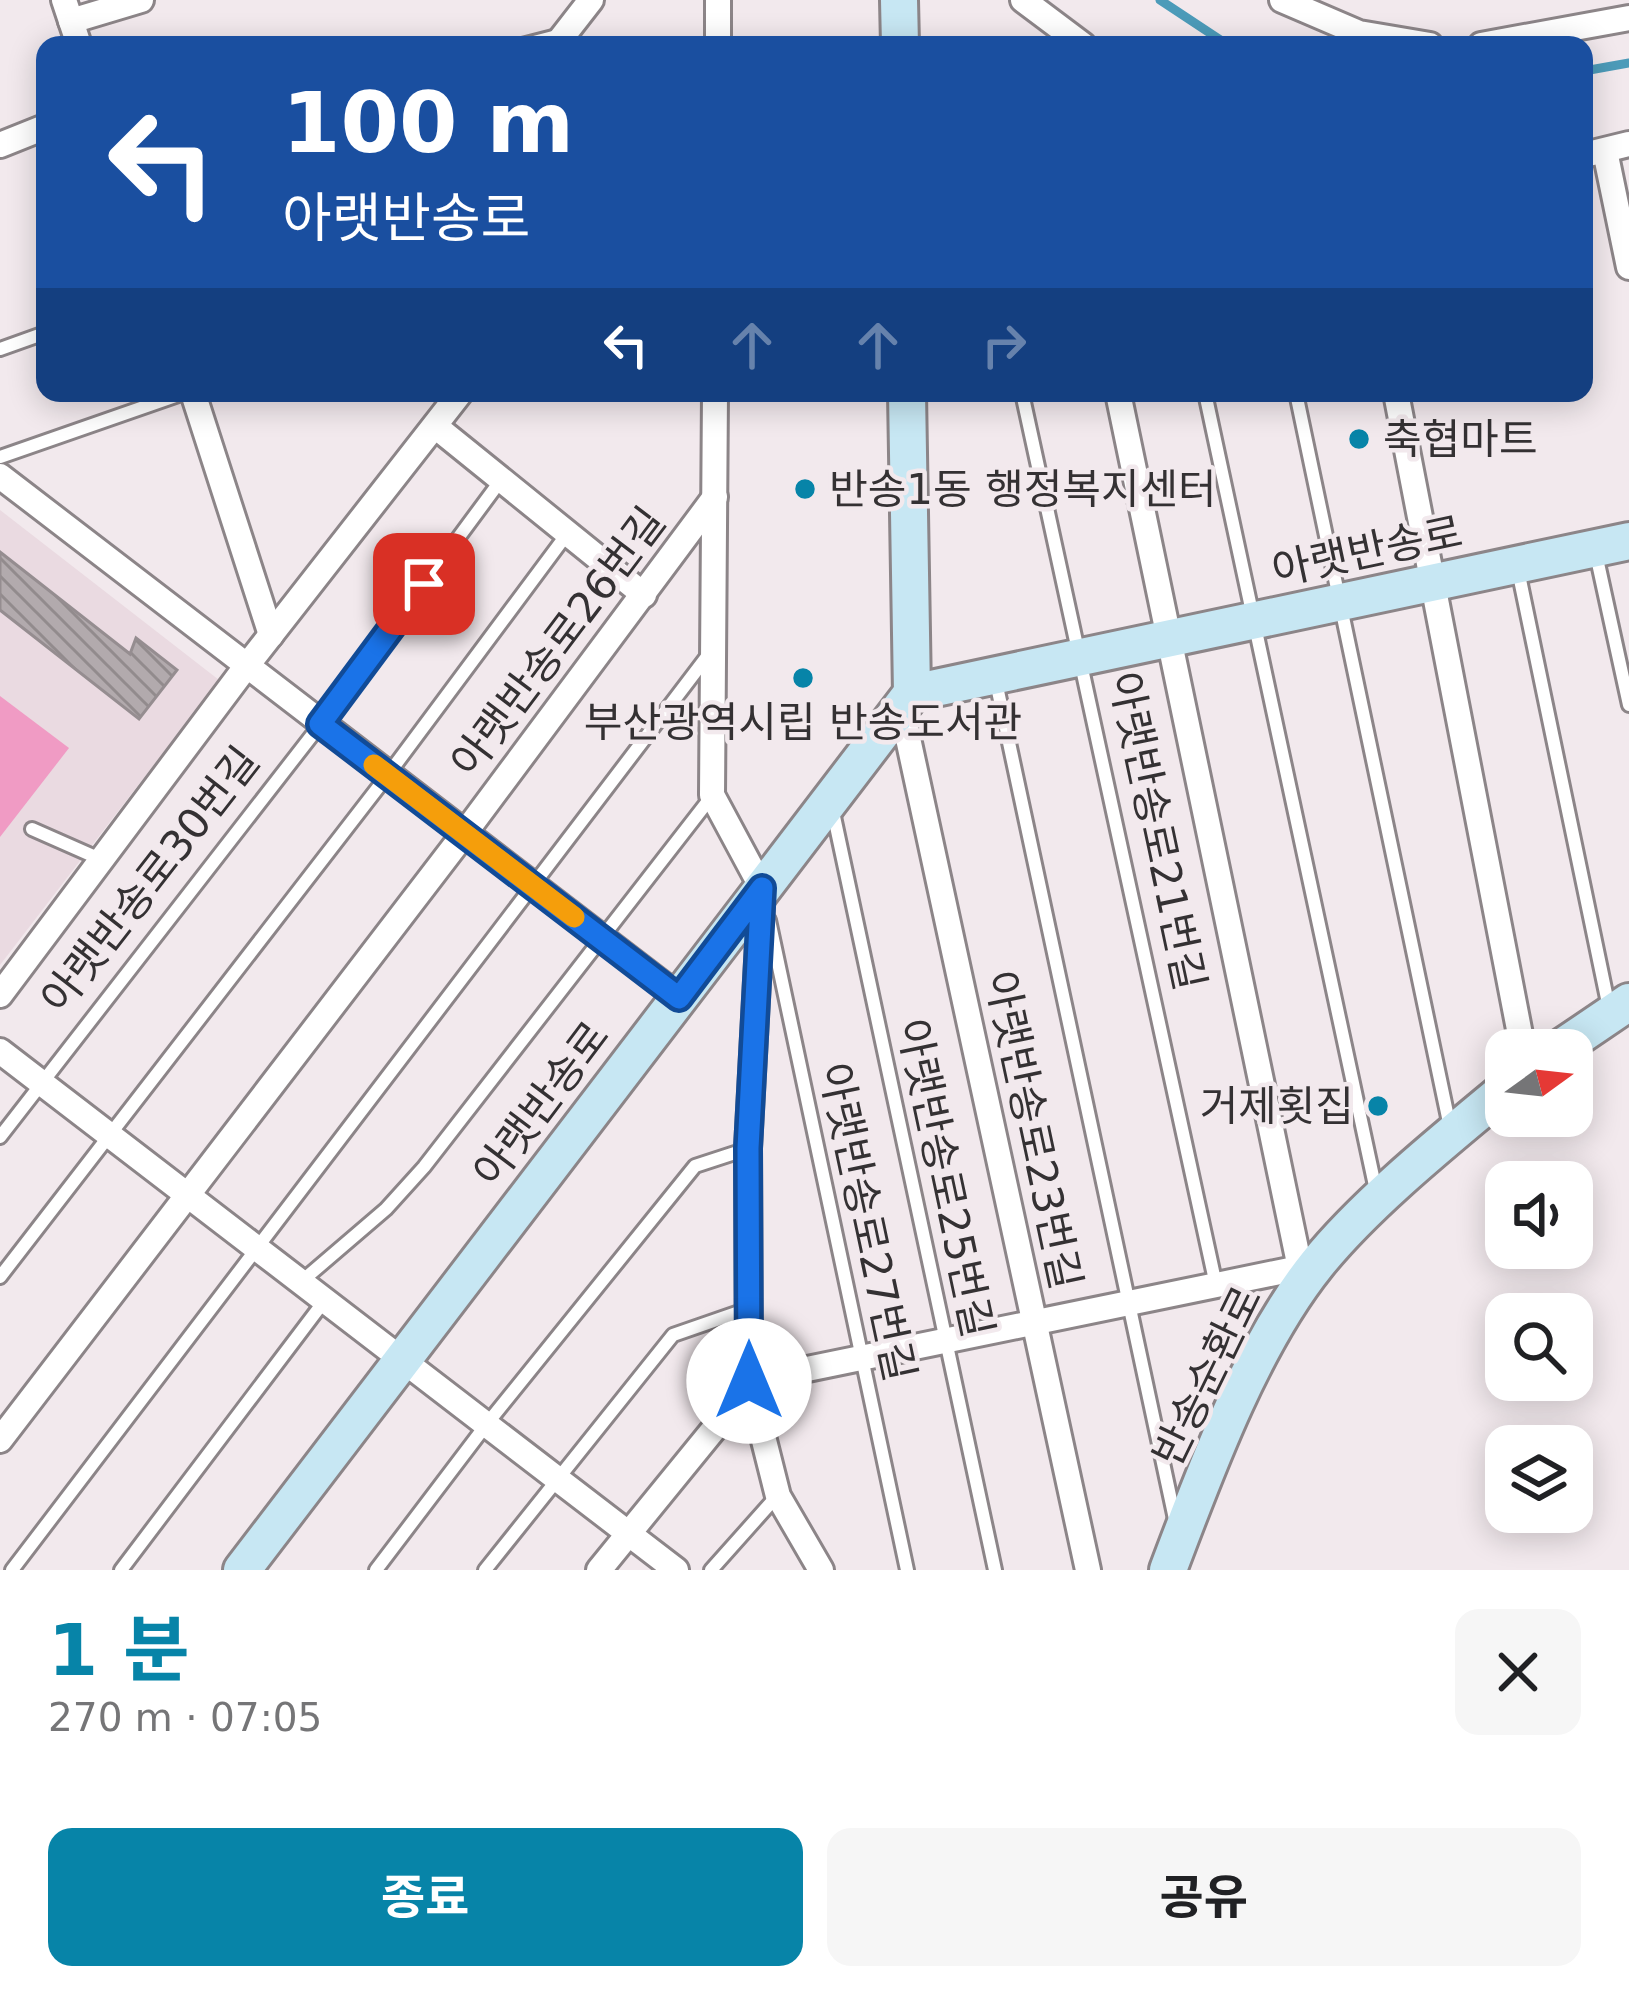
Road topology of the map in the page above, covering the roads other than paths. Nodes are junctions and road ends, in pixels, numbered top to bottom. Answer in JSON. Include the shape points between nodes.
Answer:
{"nodes":[{"id":1,"x":141,"y":0,"type":"edge"},
{"id":2,"x":590,"y":0,"type":"edge"},
{"id":3,"x":718,"y":0,"type":"edge"},
{"id":4,"x":899,"y":0,"type":"edge"},
{"id":5,"x":1282,"y":0,"type":"edge"},
{"id":6,"x":1031,"y":6,"type":"edge"},
{"id":7,"x":1629,"y":19,"type":"edge"},
{"id":8,"x":71,"y":22,"type":"edge"},
{"id":9,"x":562,"y":36,"type":"edge"},
{"id":10,"x":718,"y":36,"type":"edge"},
{"id":11,"x":900,"y":36,"type":"edge"},
{"id":12,"x":1043,"y":36,"type":"edge"},
{"id":13,"x":1071,"y":36,"type":"edge"},
{"id":14,"x":1367,"y":36,"type":"edge"},
{"id":15,"x":1532,"y":36,"type":"edge"},
{"id":16,"x":36,"y":131,"type":"edge"},
{"id":17,"x":0,"y":145,"type":"edge"},
{"id":18,"x":1606,"y":150,"type":"edge"},
{"id":19,"x":1629,"y":267,"type":"edge"},
{"id":20,"x":36,"y":336,"type":"edge"},
{"id":21,"x":0,"y":350,"type":"edge"},
{"id":22,"x":162,"y":402,"type":"edge"},
{"id":23,"x":192,"y":402,"type":"edge"},
{"id":24,"x":453,"y":402,"type":"edge"},
{"id":25,"x":715,"y":402,"type":"edge"},
{"id":26,"x":907,"y":402,"type":"edge"},
{"id":27,"x":1024,"y":402,"type":"edge"},
{"id":28,"x":1120,"y":402,"type":"edge"},
{"id":29,"x":1207,"y":402,"type":"edge"},
{"id":30,"x":1298,"y":402,"type":"edge"},
{"id":31,"x":1398,"y":402,"type":"edge"},
{"id":32,"x":435,"y":426,"type":"junction"},
{"id":33,"x":0,"y":457,"type":"edge"},
{"id":34,"x":0,"y":476,"type":"edge"},
{"id":35,"x":502,"y":479,"type":"junction"},
{"id":36,"x":715,"y":497,"type":"junction"},
{"id":37,"x":568,"y":532,"type":"junction"},
{"id":38,"x":1612,"y":545,"type":"edge"},
{"id":39,"x":1516,"y":565,"type":"junction"},
{"id":40,"x":1432,"y":583,"type":"junction"},
{"id":41,"x":644,"y":595,"type":"junction"},
{"id":42,"x":1340,"y":603,"type":"junction"},
{"id":43,"x":1254,"y":621,"type":"junction"},
{"id":44,"x":272,"y":635,"type":"junction"},
{"id":45,"x":1169,"y":638,"type":"junction"},
{"id":46,"x":714,"y":649,"type":"junction"},
{"id":47,"x":1080,"y":657,"type":"junction"},
{"id":48,"x":245,"y":668,"type":"junction"},
{"id":49,"x":995,"y":675,"type":"junction"},
{"id":50,"x":907,"y":699,"type":"junction"},
{"id":51,"x":1629,"y":705,"type":"edge"},
{"id":52,"x":320,"y":724,"type":"junction"},
{"id":53,"x":387,"y":776,"type":"junction"},
{"id":54,"x":712,"y":795,"type":"junction"},
{"id":55,"x":830,"y":800,"type":"junction"},
{"id":56,"x":32,"y":829,"type":"dead end"},
{"id":57,"x":464,"y":834,"type":"junction"},
{"id":58,"x":100,"y":859,"type":"junction"},
{"id":59,"x":534,"y":887,"type":"junction"},
{"id":60,"x":762,"y":888,"type":"junction"},
{"id":61,"x":603,"y":940,"type":"junction"},
{"id":62,"x":0,"y":995,"type":"edge"},
{"id":63,"x":679,"y":998,"type":"junction"},
{"id":64,"x":1620,"y":1008,"type":"edge"},
{"id":65,"x":1519,"y":1029,"type":"edge"},
{"id":66,"x":1589,"y":1029,"type":"edge"},
{"id":67,"x":0,"y":1051,"type":"edge"},
{"id":68,"x":42,"y":1083,"type":"junction"},
{"id":69,"x":1485,"y":1106,"type":"edge"},
{"id":70,"x":1451,"y":1134,"type":"junction"},
{"id":71,"x":111,"y":1135,"type":"junction"},
{"id":72,"x":0,"y":1137,"type":"edge"},
{"id":73,"x":748,"y":1148,"type":"junction"},
{"id":74,"x":188,"y":1194,"type":"junction"},
{"id":75,"x":1378,"y":1202,"type":"junction"},
{"id":76,"x":259,"y":1247,"type":"junction"},
{"id":77,"x":1308,"y":1266,"type":"junction"},
{"id":78,"x":0,"y":1277,"type":"edge"},
{"id":79,"x":302,"y":1281,"type":"junction"},
{"id":80,"x":1216,"y":1285,"type":"junction"},
{"id":81,"x":326,"y":1299,"type":"junction"},
{"id":82,"x":1129,"y":1303,"type":"junction"},
{"id":83,"x":749,"y":1308,"type":"junction"},
{"id":84,"x":1035,"y":1322,"type":"junction"},
{"id":85,"x":947,"y":1341,"type":"junction"},
{"id":86,"x":863,"y":1358,"type":"junction"},
{"id":87,"x":403,"y":1359,"type":"junction"},
{"id":88,"x":749,"y":1381,"type":"junction"},
{"id":89,"x":754,"y":1413,"type":"junction"},
{"id":90,"x":486,"y":1424,"type":"junction"},
{"id":91,"x":0,"y":1440,"type":"edge"},
{"id":92,"x":556,"y":1478,"type":"junction"},
{"id":93,"x":778,"y":1496,"type":"junction"},
{"id":94,"x":626,"y":1533,"type":"junction"},
{"id":95,"x":1173,"y":1554,"type":"edge"},
{"id":96,"x":819,"y":1569,"type":"edge"},
{"id":97,"x":12,"y":1570,"type":"edge"},
{"id":98,"x":121,"y":1570,"type":"edge"},
{"id":99,"x":242,"y":1570,"type":"edge"},
{"id":100,"x":376,"y":1570,"type":"edge"},
{"id":101,"x":485,"y":1570,"type":"edge"},
{"id":102,"x":598,"y":1570,"type":"edge"},
{"id":103,"x":676,"y":1570,"type":"edge"},
{"id":104,"x":711,"y":1570,"type":"edge"},
{"id":105,"x":907,"y":1570,"type":"edge"},
{"id":106,"x":995,"y":1570,"type":"edge"},
{"id":107,"x":1088,"y":1570,"type":"edge"}],
"edges":[{"from":1,"to":8,"type":"street"},
{"from":2,"to":9,"type":"street"},
{"from":3,"to":10,"type":"street"},
{"from":4,"to":11,"type":"main road"},
{"from":5,"to":14,"type":"street"},
{"from":6,"to":12,"type":"street"},
{"from":6,"to":13,"type":"street"},
{"from":7,"to":15,"type":"street"},
{"from":16,"to":17,"type":"street"},
{"from":18,"to":19,"type":"street"},
{"from":20,"to":21,"type":"lane"},
{"from":22,"to":33,"type":"lane"},
{"from":23,"to":44,"type":"street"},
{"from":24,"to":32,"type":"street"},
{"from":25,"to":36,"type":"street","name":"아랫반송로26번길"},
{"from":26,"to":50,"type":"main road"},
{"from":27,"to":47,"type":"lane","name":"아랫반송로21번길"},
{"from":28,"to":45,"type":"street","name":"아랫반송로21번길"},
{"from":29,"to":43,"type":"lane"},
{"from":30,"to":42,"type":"lane"},
{"from":31,"to":40,"type":"street"},
{"from":32,"to":35,"type":"street"},
{"from":32,"to":44,"type":"street","name":"아랫반송로30번길"},
{"from":34,"to":48,"type":"street"},
{"from":35,"to":37,"type":"street"},
{"from":35,"to":52,"type":"lane","name":"아랫반송로30번길"},
{"from":36,"to":41,"type":"street","name":"아랫반송로26번길"},
{"from":36,"to":46,"type":"street","name":"아랫반송로26번길"},
{"from":37,"to":41,"type":"street"},
{"from":37,"to":53,"type":"lane"},
{"from":38,"to":39,"type":"main road","name":"아랫반송로"},
{"from":38,"to":51,"type":"lane"},
{"from":39,"to":40,"type":"main road","name":"아랫반송로"},
{"from":39,"to":64,"type":"lane"},
{"from":40,"to":42,"type":"main road","name":"아랫반송로"},
{"from":40,"to":65,"type":"street"},
{"from":41,"to":57,"type":"street","name":"아랫반송로26번길"},
{"from":42,"to":43,"type":"main road","name":"아랫반송로"},
{"from":42,"to":70,"type":"lane"},
{"from":43,"to":45,"type":"main road","name":"아랫반송로"},
{"from":43,"to":75,"type":"lane"},
{"from":44,"to":48,"type":"street","name":"아랫반송로30번길"},
{"from":45,"to":47,"type":"main road","name":"아랫반송로"},
{"from":45,"to":77,"type":"street","name":"아랫반송로21번길"},
{"from":46,"to":54,"type":"street","name":"아랫반송로26번길"},
{"from":46,"to":59,"type":"lane"},
{"from":47,"to":49,"type":"main road","name":"아랫반송로"},
{"from":47,"to":80,"type":"lane","name":"아랫반송로21번길"},
{"from":48,"to":52,"type":"street"},
{"from":48,"to":58,"type":"street","name":"아랫반송로30번길"},
{"from":49,"to":50,"type":"main road","name":"아랫반송로"},
{"from":49,"to":82,"type":"lane"},
{"from":50,"to":55,"type":"main road","name":"아랫반송로"},
{"from":50,"to":84,"type":"street","name":"아랫반송로23번길"},
{"from":52,"to":53,"type":"street"},
{"from":52,"to":68,"type":"lane","name":"아랫반송로30번길"},
{"from":53,"to":57,"type":"street"},
{"from":53,"to":71,"type":"lane"},
{"from":54,"to":60,"type":"street","name":"아랫반송로26번길"},
{"from":54,"to":61,"type":"lane"},
{"from":55,"to":60,"type":"main road","name":"아랫반송로"},
{"from":55,"to":85,"type":"lane","name":"아랫반송로25번길"},
{"from":56,"to":58,"type":"lane"},
{"from":57,"to":59,"type":"street"},
{"from":57,"to":74,"type":"street"},
{"from":58,"to":62,"type":"street","name":"아랫반송로30번길"},
{"from":59,"to":61,"type":"street"},
{"from":59,"to":76,"type":"lane"},
{"from":60,"to":63,"type":"main road","name":"아랫반송로"},
{"from":60,"to":73,"type":"street"},
{"from":60,"to":86,"type":"lane","name":"아랫반송로27번길"},
{"from":61,"to":63,"type":"street"},
{"from":61,"to":79,"type":"lane","via":[[424,1167]]},
{"from":63,"to":87,"type":"main road","name":"아랫반송로"},
{"from":64,"to":66,"type":"main road"},
{"from":67,"to":68,"type":"street"},
{"from":68,"to":71,"type":"street"},
{"from":68,"to":72,"type":"lane","name":"아랫반송로30번길"},
{"from":69,"to":70,"type":"main road","name":"반송순환로"},
{"from":70,"to":75,"type":"main road","name":"반송순환로"},
{"from":71,"to":74,"type":"street"},
{"from":71,"to":78,"type":"lane"},
{"from":73,"to":83,"type":"street"},
{"from":73,"to":90,"type":"lane","via":[[695,1166]]},
{"from":74,"to":76,"type":"street"},
{"from":74,"to":91,"type":"street"},
{"from":75,"to":77,"type":"main road","name":"반송순환로"},
{"from":76,"to":79,"type":"street"},
{"from":76,"to":97,"type":"lane"},
{"from":77,"to":80,"type":"street"},
{"from":77,"to":95,"type":"main road","name":"반송순환로","via":[[1257,1357]]},
{"from":79,"to":81,"type":"street"},
{"from":80,"to":82,"type":"street"},
{"from":81,"to":87,"type":"street"},
{"from":81,"to":98,"type":"lane"},
{"from":82,"to":84,"type":"street"},
{"from":82,"to":95,"type":"lane"},
{"from":83,"to":88,"type":"street"},
{"from":83,"to":92,"type":"lane","via":[[673,1335]]},
{"from":84,"to":85,"type":"street"},
{"from":84,"to":107,"type":"street","name":"아랫반송로23번길"},
{"from":85,"to":86,"type":"street"},
{"from":85,"to":106,"type":"lane","name":"아랫반송로25번길"},
{"from":86,"to":88,"type":"street"},
{"from":86,"to":105,"type":"lane","name":"아랫반송로27번길"},
{"from":87,"to":90,"type":"street"},
{"from":87,"to":99,"type":"main road","name":"아랫반송로"},
{"from":88,"to":89,"type":"street"},
{"from":89,"to":93,"type":"street"},
{"from":89,"to":94,"type":"street","via":[[718,1424]]},
{"from":90,"to":92,"type":"street"},
{"from":90,"to":100,"type":"lane"},
{"from":92,"to":94,"type":"street"},
{"from":92,"to":101,"type":"lane"},
{"from":93,"to":96,"type":"street"},
{"from":93,"to":104,"type":"lane"},
{"from":94,"to":102,"type":"street"},
{"from":94,"to":103,"type":"street"}]}
